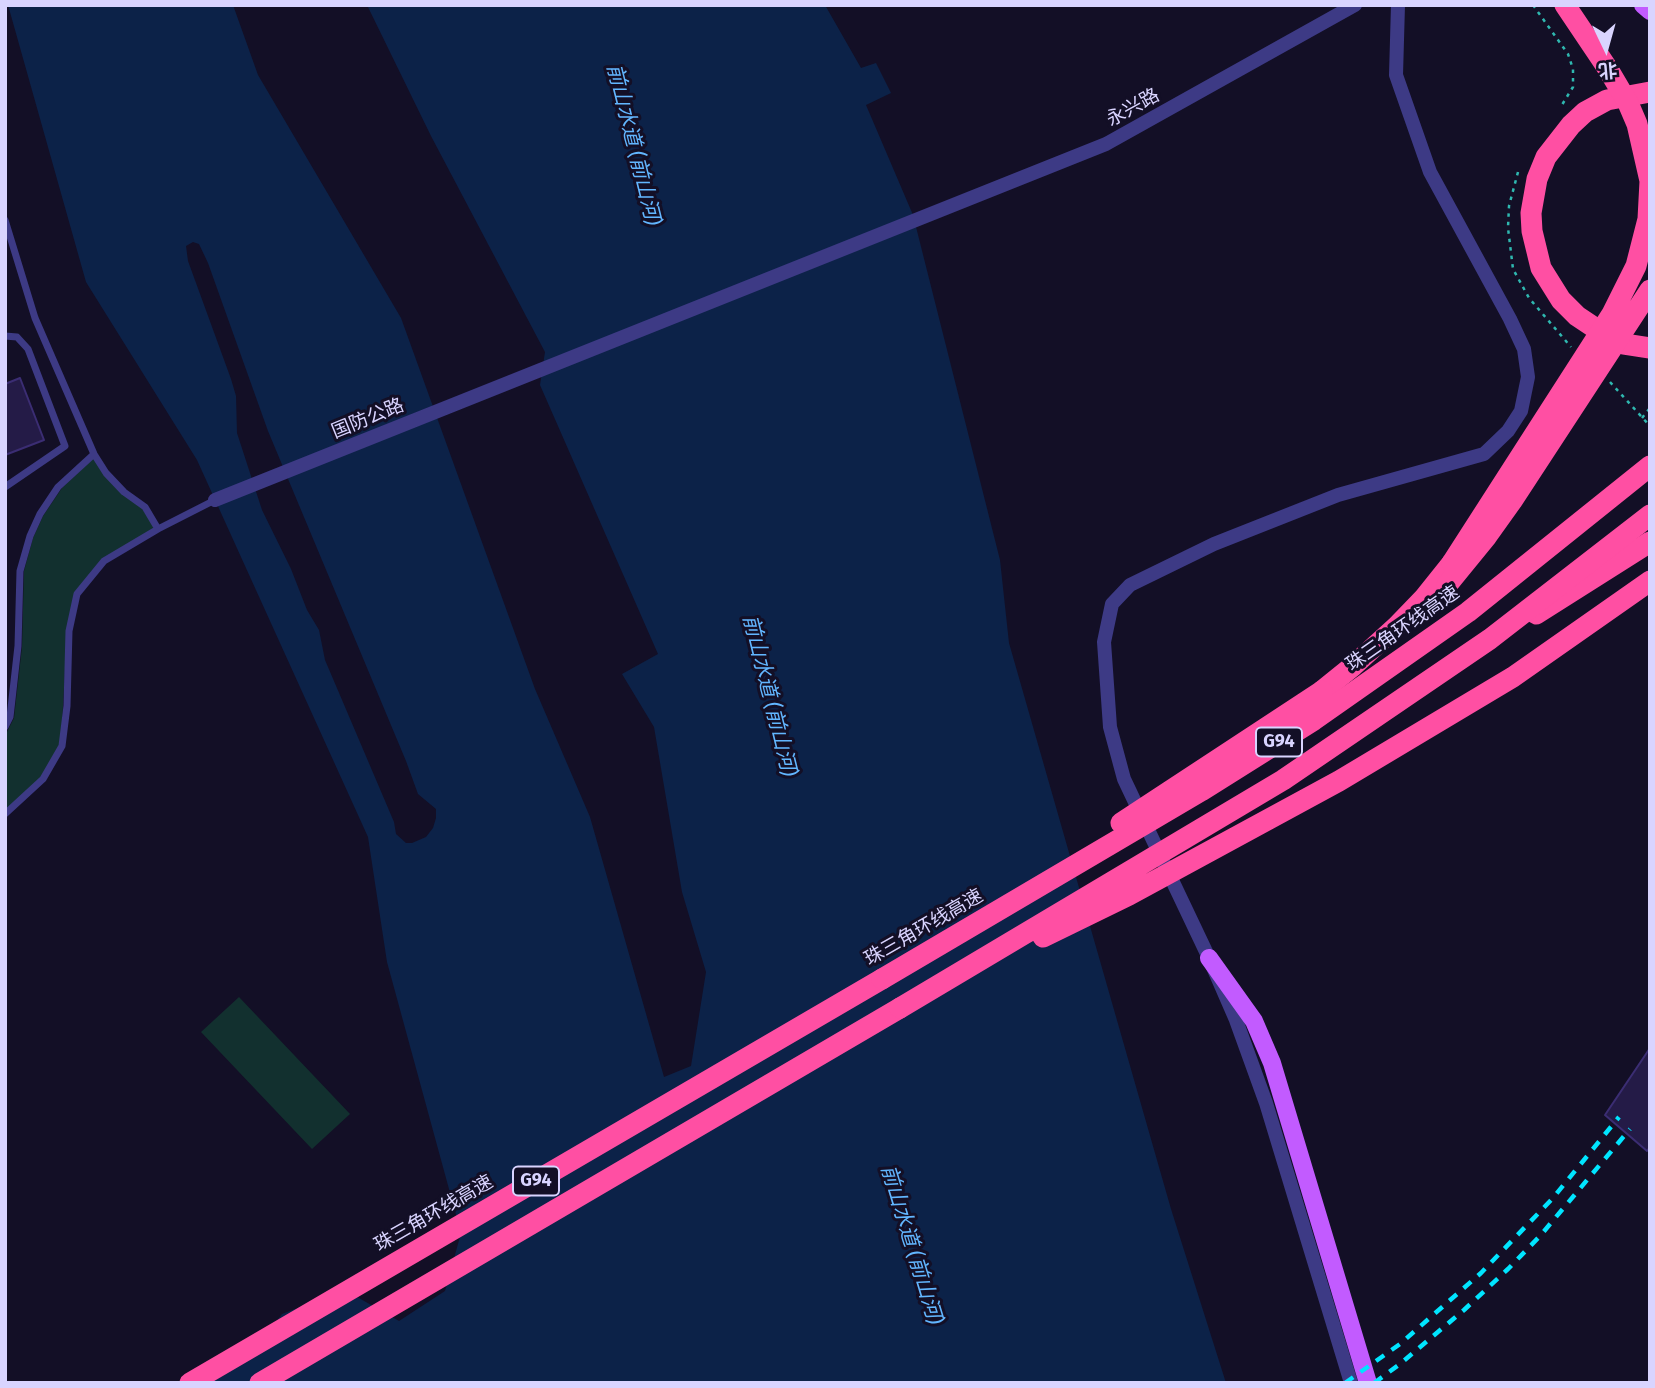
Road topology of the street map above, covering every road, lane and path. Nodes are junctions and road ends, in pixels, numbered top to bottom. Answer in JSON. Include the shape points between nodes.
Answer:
{"nodes":[{"id":1,"x":1356,"y":5,"type":"edge"},
{"id":2,"x":1398,"y":5,"type":"edge"},
{"id":3,"x":1533,"y":5,"type":"edge"},
{"id":4,"x":1565,"y":5,"type":"edge"},
{"id":5,"x":1643,"y":5,"type":"edge"},
{"id":6,"x":1650,"y":11,"type":"edge"},
{"id":7,"x":1650,"y":92,"type":"edge"},
{"id":8,"x":1558,"y":112,"type":"dead end"},
{"id":9,"x":1521,"y":167,"type":"dead end"},
{"id":10,"x":918,"y":219,"type":"joint"},
{"id":11,"x":5,"y":220,"type":"edge"},
{"id":12,"x":1650,"y":290,"type":"edge"},
{"id":13,"x":5,"y":335,"type":"edge"},
{"id":14,"x":1650,"y":348,"type":"edge"},
{"id":15,"x":1573,"y":349,"type":"dead end"},
{"id":16,"x":1603,"y":376,"type":"dead end"},
{"id":17,"x":1650,"y":408,"type":"edge"},
{"id":18,"x":1642,"y":418,"type":"junction"},
{"id":19,"x":1650,"y":426,"type":"edge"},
{"id":20,"x":94,"y":454,"type":"junction"},
{"id":21,"x":1650,"y":466,"type":"edge"},
{"id":22,"x":5,"y":487,"type":"edge"},
{"id":23,"x":215,"y":500,"type":"joint"},
{"id":24,"x":1650,"y":515,"type":"edge"},
{"id":25,"x":158,"y":529,"type":"junction"},
{"id":26,"x":1650,"y":542,"type":"edge"},
{"id":27,"x":1650,"y":581,"type":"edge"},
{"id":28,"x":1430,"y":680,"type":"junction"},
{"id":29,"x":1322,"y":691,"type":"junction"},
{"id":30,"x":5,"y":727,"type":"edge"},
{"id":31,"x":5,"y":814,"type":"edge"},
{"id":32,"x":1209,"y":958,"type":"junction"},
{"id":33,"x":882,"y":979,"type":"junction"},
{"id":34,"x":900,"y":1008,"type":"junction"},
{"id":35,"x":190,"y":1383,"type":"edge"},
{"id":36,"x":260,"y":1383,"type":"edge"},
{"id":37,"x":1351,"y":1383,"type":"edge"},
{"id":38,"x":1368,"y":1383,"type":"edge"}],
"edges":[{"from":1,"to":10,"type":"street","name":"永兴路","via":[[1107,144]]},
{"from":2,"to":32,"type":"street","via":[[1396,75],[1430,172],[1510,319],[1524,349],[1528,377],[1521,411],[1484,454],[1338,495],[1214,544],[1130,585],[1112,604],[1104,642],[1110,727],[1124,779]]},
{"from":3,"to":8,"type":"path","via":[[1568,54],[1573,69],[1573,87]]},
{"from":4,"to":29,"type":"highway","bridge":true,"via":[[1628,103],[1643,142],[1649,201],[1636,266],[1601,333],[1452,563],[1391,631]]},
{"from":5,"to":6,"type":"main road"},
{"from":7,"to":14,"type":"highway","bridge":true,"via":[[1607,100],[1585,111],[1551,149],[1532,197],[1532,231],[1541,268],[1561,300],[1591,327],[1624,344]]},
{"from":9,"to":15,"type":"path","via":[[1509,206],[1513,269],[1529,298]]},
{"from":10,"to":23,"type":"street","name":"国防公路"},
{"from":11,"to":20,"type":"lane","via":[[35,318]]},
{"from":12,"to":29,"type":"highway","bridge":true,"via":[[1469,558],[1392,641]]},
{"from":13,"to":22,"type":"lane","via":[[17,337],[28,349],[65,446]]},
{"from":16,"to":18,"type":"path"},
{"from":17,"to":18,"type":"path"},
{"from":18,"to":19,"type":"path"},
{"from":20,"to":25,"type":"lane","via":[[115,483],[145,507]]},
{"from":20,"to":30,"type":"lane","via":[[58,487],[30,536],[20,571],[18,646]]},
{"from":21,"to":33,"type":"highway","name":"珠三角环线高速","number":"G94","bridge":true,"via":[[1468,612],[1314,720]]},
{"from":23,"to":25,"type":"lane","name":"国防公路"},
{"from":24,"to":28,"type":"highway","number":"G94","bridge":true},
{"from":25,"to":31,"type":"lane","name":"国防公路","via":[[104,561],[76,594],[69,631],[62,746],[43,779]]},
{"from":26,"to":28,"type":"highway","bridge":true},
{"from":27,"to":34,"type":"highway","bridge":true,"via":[[1513,677],[1339,781],[1129,895]]},
{"from":28,"to":34,"type":"highway","number":"G94","bridge":true,"via":[[1283,780]]},
{"from":29,"to":33,"type":"highway","bridge":true},
{"from":32,"to":37,"type":"street","via":[[1266,1103]]},
{"from":32,"to":38,"type":"main road","via":[[1254,1021],[1272,1063]]},
{"from":33,"to":35,"type":"highway","name":"珠三角环线高速","number":"G94"},
{"from":34,"to":36,"type":"highway","number":"G94"}]}
